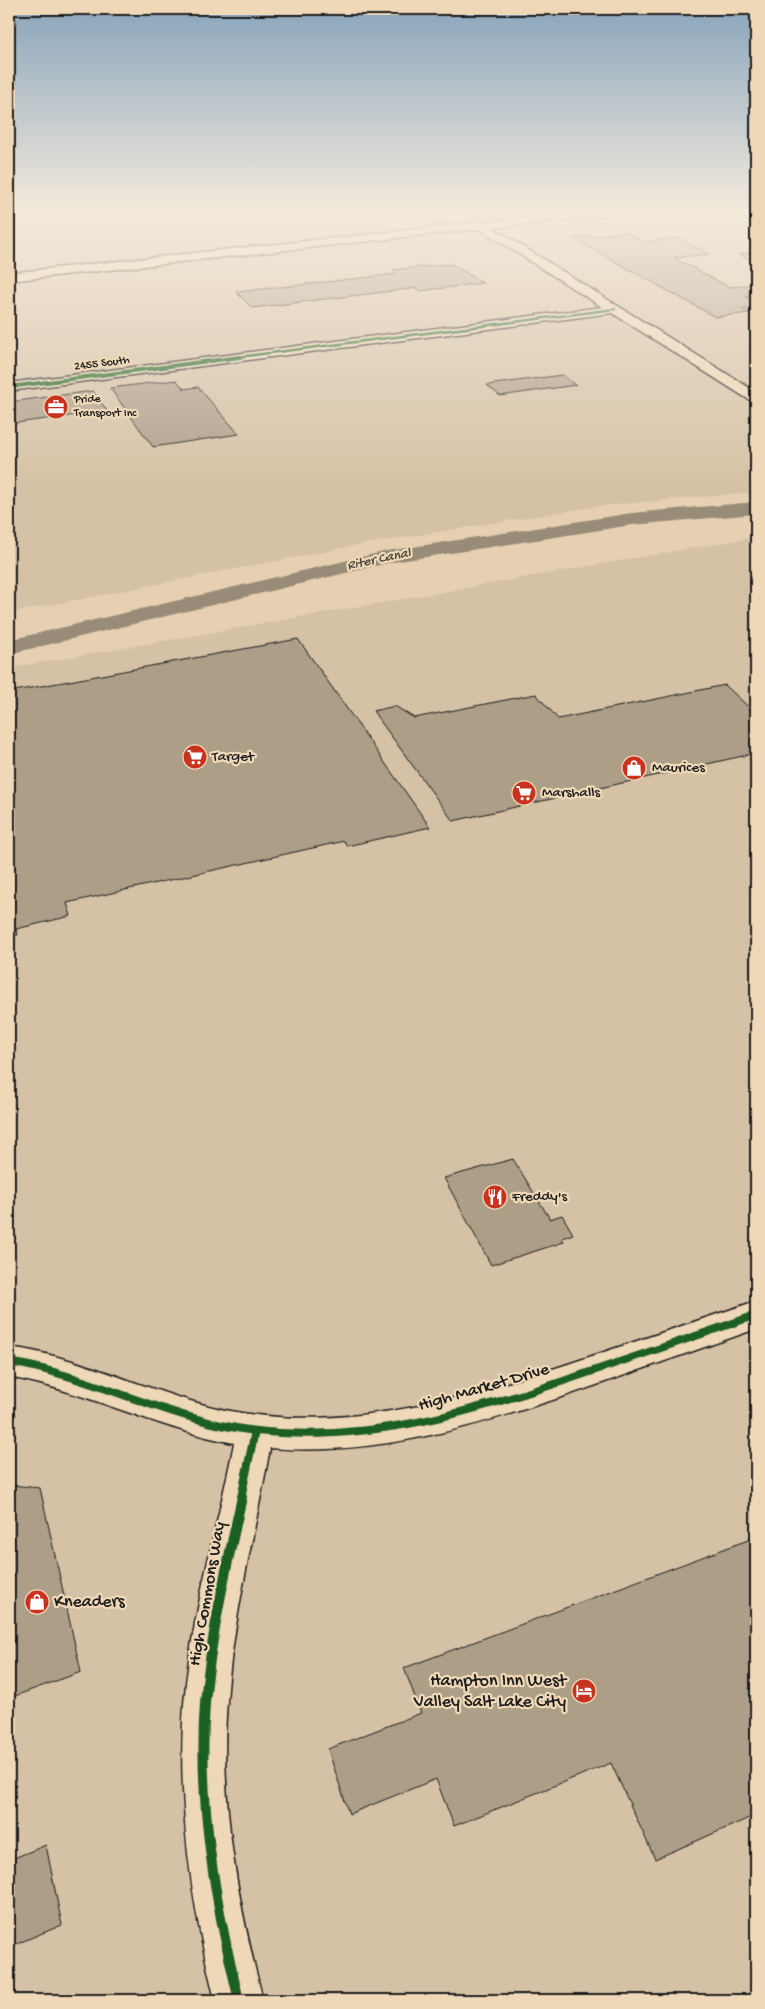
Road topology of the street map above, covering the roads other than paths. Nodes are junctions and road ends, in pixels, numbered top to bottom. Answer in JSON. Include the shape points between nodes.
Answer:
{"nodes":[{"id":1,"x":608,"y":305,"type":"edge"},
{"id":2,"x":615,"y":309,"type":"junction"},
{"id":3,"x":9,"y":387,"type":"edge"},
{"id":4,"x":756,"y":398,"type":"edge"},
{"id":5,"x":756,"y":1315,"type":"edge"},
{"id":6,"x":9,"y":1362,"type":"edge"},
{"id":7,"x":255,"y":1431,"type":"junction"},
{"id":8,"x":239,"y":2000,"type":"edge"}],
"edges":[{"from":1,"to":2,"type":"street"},
{"from":2,"to":3,"type":"street","name":"2455 South"},
{"from":2,"to":4,"type":"street"},
{"from":5,"to":7,"type":"street","name":"High Market Drive","via":[[513,1399],[456,1415],[382,1429],[335,1433]]},
{"from":6,"to":7,"type":"street","name":"High Market Drive","via":[[70,1374],[182,1414]]},
{"from":7,"to":8,"type":"street","name":"High Commons Way","via":[[218,1608],[204,1720],[203,1783],[208,1844],[217,1905]]}]}
